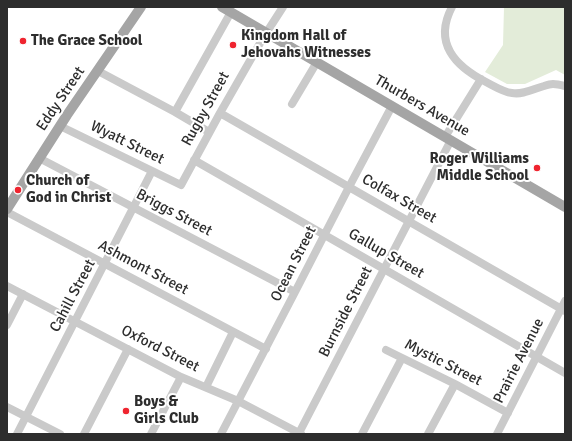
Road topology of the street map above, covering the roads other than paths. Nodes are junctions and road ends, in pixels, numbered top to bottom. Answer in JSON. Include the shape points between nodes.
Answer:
{"nodes":[{"id":1,"x":142,"y":7,"type":"edge"},
{"id":2,"x":222,"y":7,"type":"edge"},
{"id":3,"x":282,"y":7,"type":"edge"},
{"id":4,"x":452,"y":7,"type":"edge"},
{"id":5,"x":231,"y":12,"type":"junction"},
{"id":6,"x":267,"y":32,"type":"junction"},
{"id":7,"x":317,"y":62,"type":"junction"},
{"id":8,"x":98,"y":70,"type":"junction"},
{"id":9,"x":481,"y":79,"type":"junction"},
{"id":10,"x":565,"y":86,"type":"edge"},
{"id":11,"x":292,"y":104,"type":"dead end"},
{"id":12,"x":392,"y":106,"type":"junction"},
{"id":13,"x":175,"y":112,"type":"junction"},
{"id":14,"x":220,"y":113,"type":"junction"},
{"id":15,"x":60,"y":126,"type":"junction"},
{"id":16,"x":209,"y":132,"type":"junction"},
{"id":17,"x":448,"y":139,"type":"junction"},
{"id":18,"x":39,"y":158,"type":"junction"},
{"id":19,"x":194,"y":160,"type":"junction"},
{"id":20,"x":152,"y":172,"type":"junction"},
{"id":21,"x":181,"y":185,"type":"joint"},
{"id":22,"x":349,"y":187,"type":"junction"},
{"id":23,"x":565,"y":207,"type":"edge"},
{"id":24,"x":134,"y":208,"type":"junction"},
{"id":25,"x":7,"y":209,"type":"edge"},
{"id":26,"x":7,"y":212,"type":"edge"},
{"id":27,"x":409,"y":221,"type":"junction"},
{"id":28,"x":324,"y":235,"type":"junction"},
{"id":29,"x":105,"y":264,"type":"junction"},
{"id":30,"x":384,"y":269,"type":"junction"},
{"id":31,"x":7,"y":286,"type":"edge"},
{"id":32,"x":295,"y":292,"type":"junction"},
{"id":33,"x":23,"y":294,"type":"junction"},
{"id":34,"x":564,"y":307,"type":"edge"},
{"id":35,"x":75,"y":322,"type":"junction"},
{"id":36,"x":7,"y":325,"type":"edge"},
{"id":37,"x":233,"y":332,"type":"junction"},
{"id":38,"x":128,"y":349,"type":"junction"},
{"id":39,"x":266,"y":349,"type":"junction"},
{"id":40,"x":386,"y":350,"type":"dead end"},
{"id":41,"x":536,"y":357,"type":"junction"},
{"id":42,"x":402,"y":358,"type":"junction"},
{"id":43,"x":565,"y":373,"type":"edge"},
{"id":44,"x":180,"y":377,"type":"junction"},
{"id":45,"x":455,"y":384,"type":"junction"},
{"id":46,"x":206,"y":387,"type":"junction"},
{"id":47,"x":238,"y":402,"type":"junction"},
{"id":48,"x":7,"y":407,"type":"edge"},
{"id":49,"x":508,"y":413,"type":"junction"},
{"id":50,"x":26,"y":417,"type":"junction"},
{"id":51,"x":300,"y":433,"type":"edge"},
{"id":52,"x":17,"y":434,"type":"edge"},
{"id":53,"x":60,"y":434,"type":"edge"},
{"id":54,"x":84,"y":434,"type":"edge"},
{"id":55,"x":151,"y":434,"type":"edge"},
{"id":56,"x":221,"y":434,"type":"edge"},
{"id":57,"x":362,"y":434,"type":"edge"},
{"id":58,"x":428,"y":434,"type":"edge"},
{"id":59,"x":497,"y":434,"type":"edge"}],
"edges":[{"from":1,"to":8,"type":"main road","name":"Eddy Street"},
{"from":2,"to":5,"type":"main road","name":"Thurbers Avenue"},
{"from":3,"to":6,"type":"street","name":"Rugby Street"},
{"from":4,"to":9,"type":"street","via":[[445,27],[448,49],[463,67]]},
{"from":5,"to":6,"type":"main road","name":"Thurbers Avenue"},
{"from":5,"to":13,"type":"street"},
{"from":6,"to":7,"type":"main road","name":"Thurbers Avenue"},
{"from":6,"to":14,"type":"street","name":"Rugby Street"},
{"from":7,"to":11,"type":"street"},
{"from":7,"to":12,"type":"main road","name":"Thurbers Avenue"},
{"from":8,"to":13,"type":"street"},
{"from":8,"to":15,"type":"main road","name":"Eddy Street"},
{"from":9,"to":10,"type":"street","via":[[510,93],[521,94],[552,84]]},
{"from":9,"to":17,"type":"street","name":"Burnside Street"},
{"from":12,"to":17,"type":"main road","name":"Thurbers Avenue"},
{"from":12,"to":22,"type":"street","name":"Ocean Street"},
{"from":13,"to":16,"type":"street"},
{"from":14,"to":16,"type":"street","name":"Rugby Street"},
{"from":14,"to":22,"type":"street","name":"Colfax Street"},
{"from":15,"to":18,"type":"main road","name":"Eddy Street"},
{"from":15,"to":20,"type":"street","name":"Wyatt Street"},
{"from":16,"to":19,"type":"street","name":"Rugby Street"},
{"from":17,"to":23,"type":"main road","name":"Thurbers Avenue"},
{"from":17,"to":27,"type":"street","name":"Burnside Street"},
{"from":18,"to":24,"type":"street","name":"Briggs Street"},
{"from":18,"to":25,"type":"main road","name":"Eddy Street"},
{"from":19,"to":21,"type":"street","name":"Rugby Street"},
{"from":19,"to":28,"type":"street","name":"Gallup Street"},
{"from":20,"to":21,"type":"street","name":"Wyatt Street"},
{"from":20,"to":24,"type":"street","name":"Cahill Street"},
{"from":22,"to":27,"type":"street","name":"Colfax Street"},
{"from":22,"to":28,"type":"street","name":"Ocean Street"},
{"from":24,"to":29,"type":"street","name":"Cahill Street"},
{"from":24,"to":32,"type":"street","name":"Briggs Street"},
{"from":26,"to":29,"type":"street","name":"Ashmont Street"},
{"from":27,"to":30,"type":"street","name":"Burnside Street"},
{"from":27,"to":34,"type":"street","name":"Colfax Street"},
{"from":28,"to":30,"type":"street","name":"Gallup Street"},
{"from":28,"to":32,"type":"street","name":"Ocean Street"},
{"from":29,"to":35,"type":"street","name":"Cahill Street"},
{"from":29,"to":37,"type":"street","name":"Ashmont Street"},
{"from":30,"to":41,"type":"street","name":"Gallup Street"},
{"from":30,"to":51,"type":"street","name":"Burnside Street"},
{"from":31,"to":33,"type":"street","name":"Oxford Street"},
{"from":32,"to":39,"type":"street","name":"Ocean Street"},
{"from":33,"to":35,"type":"street","name":"Oxford Street"},
{"from":33,"to":36,"type":"street"},
{"from":34,"to":41,"type":"street","name":"Prairie Avenue"},
{"from":35,"to":38,"type":"street","name":"Oxford Street"},
{"from":35,"to":50,"type":"street","name":"Cahill Street"},
{"from":37,"to":39,"type":"street","name":"Ashmont Street"},
{"from":37,"to":46,"type":"street"},
{"from":38,"to":44,"type":"street","name":"Oxford Street"},
{"from":38,"to":54,"type":"street"},
{"from":39,"to":47,"type":"street","name":"Ocean Street"},
{"from":40,"to":42,"type":"street","name":"Mystic Street"},
{"from":41,"to":43,"type":"street","name":"Gallup Street"},
{"from":41,"to":49,"type":"street","name":"Prairie Avenue"},
{"from":42,"to":45,"type":"street","name":"Mystic Street"},
{"from":42,"to":57,"type":"street"},
{"from":44,"to":46,"type":"street","name":"Oxford Street"},
{"from":44,"to":55,"type":"street"},
{"from":45,"to":49,"type":"street","name":"Mystic Street"},
{"from":45,"to":58,"type":"street"},
{"from":46,"to":47,"type":"street","name":"Oxford Street"},
{"from":47,"to":51,"type":"street","name":"Oxford Street"},
{"from":47,"to":56,"type":"street","name":"Ocean Street"},
{"from":48,"to":50,"type":"street"},
{"from":49,"to":59,"type":"street","name":"Prairie Avenue"},
{"from":50,"to":52,"type":"street","name":"Cahill Street"},
{"from":50,"to":53,"type":"street"}]}
